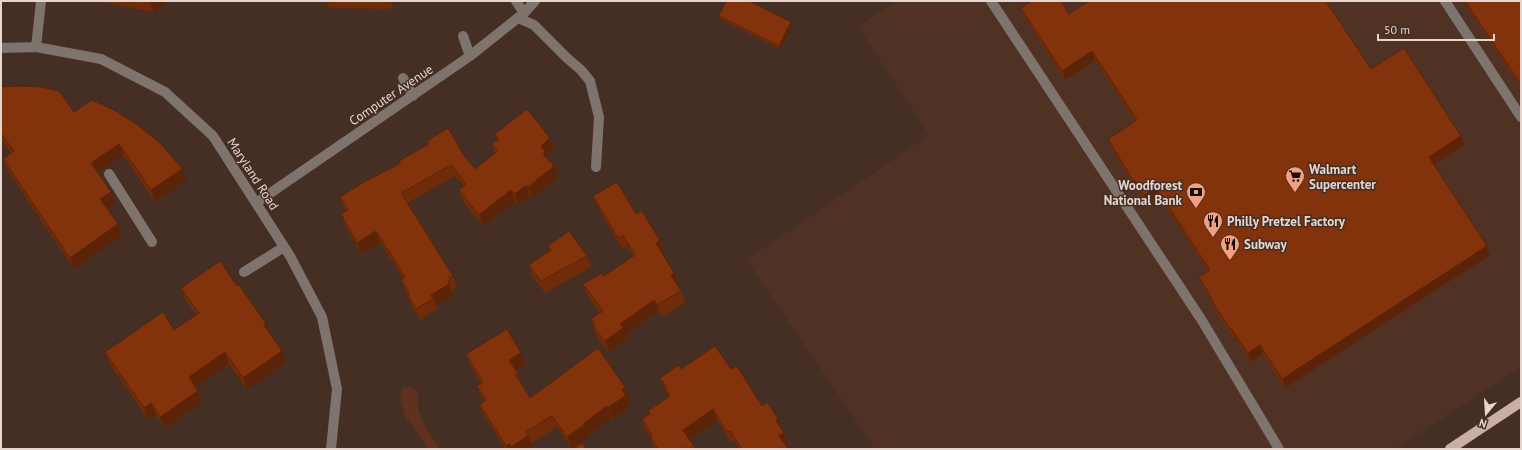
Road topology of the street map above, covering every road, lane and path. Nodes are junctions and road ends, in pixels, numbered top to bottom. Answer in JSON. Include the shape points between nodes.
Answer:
{"nodes":[{"id":1,"x":40,"y":1,"type":"edge"},
{"id":2,"x":516,"y":1,"type":"edge"},
{"id":3,"x":535,"y":1,"type":"edge"},
{"id":4,"x":992,"y":1,"type":"edge"},
{"id":5,"x":1445,"y":1,"type":"edge"},
{"id":6,"x":521,"y":16,"type":"junction"},
{"id":7,"x":463,"y":36,"type":"dead end"},
{"id":8,"x":36,"y":47,"type":"junction"},
{"id":9,"x":1,"y":48,"type":"edge"},
{"id":10,"x":470,"y":56,"type":"junction"},
{"id":11,"x":403,"y":78,"type":"dead end"},
{"id":12,"x":413,"y":96,"type":"junction"},
{"id":13,"x":1521,"y":117,"type":"edge"},
{"id":14,"x":596,"y":167,"type":"dead end"},
{"id":15,"x":109,"y":174,"type":"dead end"},
{"id":16,"x":256,"y":203,"type":"junction"},
{"id":17,"x":152,"y":242,"type":"dead end"},
{"id":18,"x":284,"y":247,"type":"junction"},
{"id":19,"x":244,"y":272,"type":"dead end"},
{"id":20,"x":1521,"y":402,"type":"edge"},
{"id":21,"x":1274,"y":444,"type":"edge"},
{"id":22,"x":331,"y":449,"type":"edge"},
{"id":23,"x":1279,"y":449,"type":"edge"},
{"id":24,"x":1285,"y":449,"type":"edge"},
{"id":25,"x":1450,"y":449,"type":"edge"}],
"edges":[{"from":1,"to":8,"type":"street"},
{"from":2,"to":6,"type":"street"},
{"from":3,"to":6,"type":"street","name":"Computer Avenue"},
{"from":4,"to":21,"type":"street","via":[[1205,325]]},
{"from":5,"to":13,"type":"street"},
{"from":6,"to":10,"type":"street","name":"Computer Avenue"},
{"from":6,"to":14,"type":"street","via":[[534,25],[590,81],[599,117]]},
{"from":7,"to":10,"type":"street"},
{"from":8,"to":9,"type":"street","name":"Maryland Road"},
{"from":8,"to":16,"type":"street","name":"Maryland Road","via":[[102,59],[165,92],[213,136]]},
{"from":10,"to":12,"type":"street","name":"Computer Avenue"},
{"from":11,"to":12,"type":"street"},
{"from":12,"to":16,"type":"street","name":"Computer Avenue"},
{"from":15,"to":17,"type":"street"},
{"from":16,"to":18,"type":"street","name":"Maryland Road"},
{"from":18,"to":19,"type":"street"},
{"from":18,"to":22,"type":"street","name":"Maryland Road","via":[[322,317],[337,389]]},
{"from":20,"to":25,"type":"main road"},
{"from":21,"to":23,"type":"street"},
{"from":21,"to":24,"type":"street"}]}
